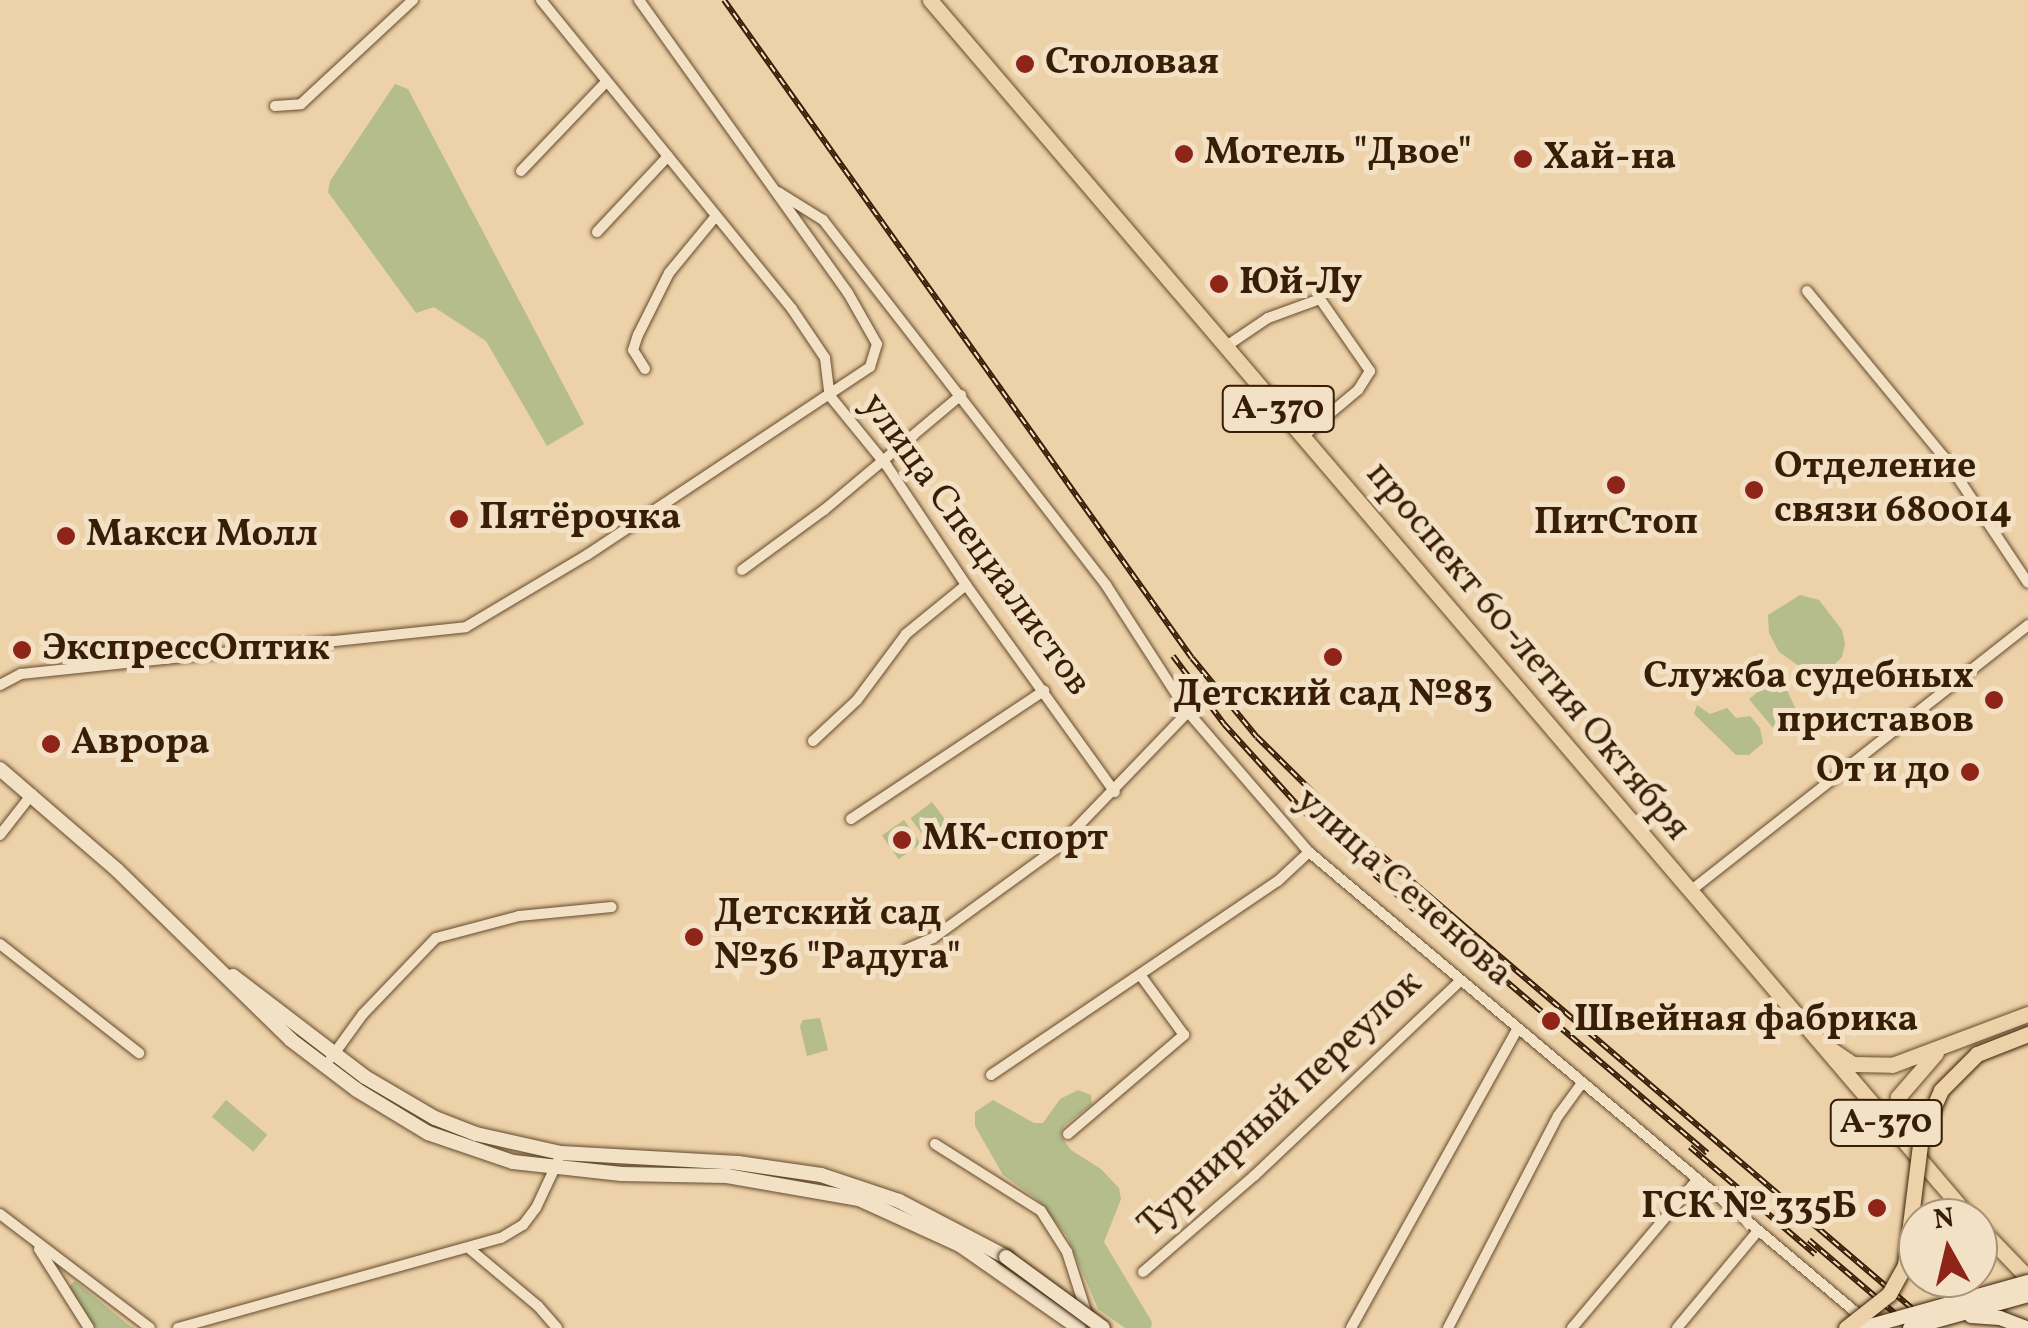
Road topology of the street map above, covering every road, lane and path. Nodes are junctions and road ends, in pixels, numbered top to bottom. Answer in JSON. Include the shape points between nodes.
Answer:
{"nodes":[{"id":1,"x":414,"y":0,"type":"edge"},
{"id":2,"x":541,"y":0,"type":"edge"},
{"id":3,"x":638,"y":0,"type":"edge"},
{"id":4,"x":930,"y":0,"type":"edge"},
{"id":5,"x":606,"y":83,"type":"junction"},
{"id":6,"x":275,"y":106,"type":"dead end"},
{"id":7,"x":668,"y":156,"type":"junction"},
{"id":8,"x":520,"y":171,"type":"dead end"},
{"id":9,"x":778,"y":192,"type":"junction"},
{"id":10,"x":716,"y":216,"type":"junction"},
{"id":11,"x":597,"y":232,"type":"dead end"},
{"id":12,"x":1807,"y":291,"type":"dead end"},
{"id":13,"x":1225,"y":347,"type":"junction"},
{"id":14,"x":645,"y":369,"type":"dead end"},
{"id":15,"x":961,"y":395,"type":"junction"},
{"id":16,"x":830,"y":396,"type":"junction"},
{"id":17,"x":1302,"y":437,"type":"junction"},
{"id":18,"x":882,"y":459,"type":"junction"},
{"id":19,"x":742,"y":570,"type":"dead end"},
{"id":20,"x":2028,"y":584,"type":"edge"},
{"id":21,"x":966,"y":585,"type":"junction"},
{"id":22,"x":2028,"y":625,"type":"edge"},
{"id":23,"x":0,"y":684,"type":"edge"},
{"id":24,"x":1044,"y":691,"type":"junction"},
{"id":25,"x":1188,"y":712,"type":"junction"},
{"id":26,"x":813,"y":741,"type":"dead end"},
{"id":27,"x":0,"y":769,"type":"edge"},
{"id":28,"x":1115,"y":792,"type":"junction"},
{"id":29,"x":32,"y":794,"type":"junction"},
{"id":30,"x":851,"y":819,"type":"dead end"},
{"id":31,"x":0,"y":834,"type":"edge"},
{"id":32,"x":1309,"y":852,"type":"junction"},
{"id":33,"x":1689,"y":892,"type":"junction"},
{"id":34,"x":612,"y":907,"type":"dead end"},
{"id":35,"x":0,"y":944,"type":"edge"},
{"id":36,"x":906,"y":949,"type":"dead end"},
{"id":37,"x":1141,"y":976,"type":"junction"},
{"id":38,"x":1459,"y":982,"type":"junction"},
{"id":39,"x":2028,"y":1014,"type":"edge"},
{"id":40,"x":1803,"y":1026,"type":"junction"},
{"id":41,"x":1516,"y":1030,"type":"junction"},
{"id":42,"x":2028,"y":1034,"type":"edge"},
{"id":43,"x":1947,"y":1044,"type":"junction"},
{"id":44,"x":139,"y":1052,"type":"dead end"},
{"id":45,"x":329,"y":1061,"type":"junction"},
{"id":46,"x":991,"y":1075,"type":"dead end"},
{"id":47,"x":1582,"y":1084,"type":"junction"},
{"id":48,"x":1068,"y":1134,"type":"dead end"},
{"id":49,"x":934,"y":1144,"type":"dead end"},
{"id":50,"x":1907,"y":1147,"type":"junction"},
{"id":51,"x":558,"y":1160,"type":"junction"},
{"id":52,"x":1696,"y":1180,"type":"junction"},
{"id":53,"x":1952,"y":1198,"type":"edge"},
{"id":54,"x":0,"y":1214,"type":"edge"},
{"id":55,"x":1757,"y":1232,"type":"junction"},
{"id":56,"x":34,"y":1240,"type":"junction"},
{"id":57,"x":1998,"y":1248,"type":"edge"},
{"id":58,"x":471,"y":1250,"type":"junction"},
{"id":59,"x":1002,"y":1263,"type":"junction"},
{"id":60,"x":1143,"y":1272,"type":"dead end"},
{"id":61,"x":2028,"y":1280,"type":"edge"},
{"id":62,"x":2028,"y":1296,"type":"edge"},
{"id":63,"x":1913,"y":1327,"type":"edge"},
{"id":64,"x":89,"y":1328,"type":"edge"},
{"id":65,"x":147,"y":1328,"type":"edge"},
{"id":66,"x":178,"y":1328,"type":"edge"},
{"id":67,"x":557,"y":1328,"type":"edge"},
{"id":68,"x":1079,"y":1328,"type":"edge"},
{"id":69,"x":1092,"y":1328,"type":"edge"},
{"id":70,"x":1104,"y":1328,"type":"edge"},
{"id":71,"x":1350,"y":1328,"type":"edge"},
{"id":72,"x":1448,"y":1328,"type":"edge"},
{"id":73,"x":1572,"y":1328,"type":"edge"},
{"id":74,"x":1677,"y":1328,"type":"edge"},
{"id":75,"x":1846,"y":1328,"type":"edge"},
{"id":76,"x":1863,"y":1328,"type":"edge"},
{"id":77,"x":1874,"y":1328,"type":"edge"},
{"id":78,"x":2026,"y":1328,"type":"edge"}],
"edges":[{"from":1,"to":6,"type":"street","via":[[301,104]]},
{"from":2,"to":5,"type":"street","name":"улица Специалистов"},
{"from":3,"to":9,"type":"street","name":"улица Сеченова"},
{"from":4,"to":13,"type":"highway","name":"проспект 60-летия Октября","number":"А-370"},
{"from":5,"to":7,"type":"street","name":"улица Специалистов"},
{"from":5,"to":8,"type":"street"},
{"from":7,"to":10,"type":"street","name":"улица Специалистов"},
{"from":7,"to":11,"type":"street"},
{"from":9,"to":15,"type":"street","name":"улица Сеченова","via":[[823,220]]},
{"from":9,"to":16,"type":"street","name":"улица Сеченова","via":[[877,344],[870,367]]},
{"from":10,"to":14,"type":"street","via":[[669,273],[638,335],[633,350]]},
{"from":10,"to":16,"type":"street","name":"улица Специалистов","via":[[825,358]]},
{"from":12,"to":20,"type":"street","via":[[1944,457]]},
{"from":13,"to":17,"type":"highway","name":"проспект 60-летия Октября","number":"А-370"},
{"from":13,"to":17,"type":"street","via":[[1268,318],[1320,299],[1370,371],[1358,390]]},
{"from":15,"to":18,"type":"street"},
{"from":15,"to":25,"type":"street","name":"улица Сеченова","via":[[1106,586]]},
{"from":16,"to":18,"type":"street","name":"улица Специалистов"},
{"from":16,"to":23,"type":"street","via":[[588,555],[457,630],[21,674]]},
{"from":17,"to":33,"type":"highway","name":"проспект 60-летия Октября","number":"А-370"},
{"from":18,"to":19,"type":"street"},
{"from":18,"to":21,"type":"street","name":"улица Специалистов"},
{"from":21,"to":24,"type":"street","name":"улица Специалистов"},
{"from":21,"to":26,"type":"street","via":[[906,634],[858,700]]},
{"from":22,"to":33,"type":"street"},
{"from":24,"to":28,"type":"street","name":"улица Специалистов"},
{"from":24,"to":30,"type":"street"},
{"from":25,"to":28,"type":"street"},
{"from":25,"to":32,"type":"street","name":"улица Сеченова"},
{"from":27,"to":29,"type":"main road"},
{"from":28,"to":36,"type":"street","via":[[1022,875],[933,938]]},
{"from":29,"to":31,"type":"street"},
{"from":29,"to":45,"type":"main road"},
{"from":32,"to":37,"type":"street"},
{"from":32,"to":38,"type":"street","name":"улица Сеченова"},
{"from":33,"to":40,"type":"highway","name":"проспект 60-летия Октября","number":"А-370"},
{"from":34,"to":45,"type":"street","via":[[500,919],[436,938],[363,1014]]},
{"from":35,"to":44,"type":"street"},
{"from":37,"to":46,"type":"street"},
{"from":37,"to":48,"type":"street","via":[[1184,1035]]},
{"from":38,"to":41,"type":"street","name":"улица Сеченова"},
{"from":38,"to":60,"type":"street","name":"Турнирный переулок"},
{"from":39,"to":43,"type":"highway","name":"проспект 60-летия Октября","number":"А-370"},
{"from":40,"to":43,"type":"highway","name":"проспект 60-летия Октября","number":"А-370","via":[[1853,1064],[1869,1067]]},
{"from":40,"to":50,"type":"highway","name":"проспект 60-летия Октября","number":"А-370"},
{"from":41,"to":47,"type":"street","name":"улица Сеченова"},
{"from":41,"to":71,"type":"street"},
{"from":42,"to":75,"type":"highway","bridge":true,"via":[[1978,1054],[1941,1090],[1921,1136],[1905,1265],[1889,1294]]},
{"from":43,"to":50,"type":"highway","number":"А-370","via":[[1898,1097],[1895,1120]]},
{"from":45,"to":51,"type":"main road","via":[[434,1118]]},
{"from":47,"to":52,"type":"street","name":"улица Сеченова"},
{"from":47,"to":72,"type":"street","via":[[1558,1116]]},
{"from":49,"to":69,"type":"street","via":[[1042,1212],[1067,1252]]},
{"from":50,"to":53,"type":"highway","name":"проспект 60-летия Октября","number":"А-370"},
{"from":51,"to":58,"type":"street","via":[[523,1225]]},
{"from":51,"to":59,"type":"main road","via":[[738,1163],[821,1174],[899,1202]]},
{"from":52,"to":55,"type":"street","name":"улица Сеченова"},
{"from":52,"to":73,"type":"street"},
{"from":54,"to":56,"type":"street"},
{"from":55,"to":74,"type":"street"},
{"from":55,"to":77,"type":"street","name":"улица Сеченова"},
{"from":56,"to":64,"type":"street"},
{"from":56,"to":65,"type":"street"},
{"from":57,"to":61,"type":"highway"},
{"from":58,"to":66,"type":"street"},
{"from":58,"to":67,"type":"street"},
{"from":59,"to":68,"type":"main road"},
{"from":59,"to":70,"type":"main road","bridge":true},
{"from":61,"to":76,"type":"main road","bridge":true},
{"from":62,"to":63,"type":"main road","bridge":true},
{"from":63,"to":78,"type":"main road","bridge":true,"via":[[1984,1316]]}]}
